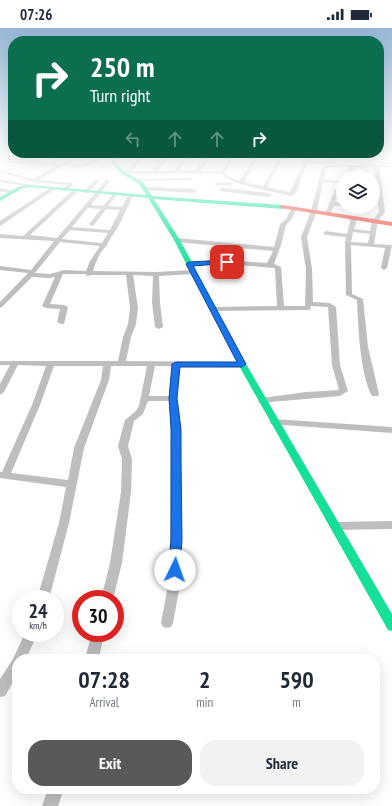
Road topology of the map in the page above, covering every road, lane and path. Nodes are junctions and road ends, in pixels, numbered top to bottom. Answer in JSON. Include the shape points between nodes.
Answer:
{"nodes":[{"id":1,"x":44,"y":194,"type":"edge"},
{"id":2,"x":71,"y":194,"type":"edge"},
{"id":3,"x":96,"y":194,"type":"edge"},
{"id":4,"x":108,"y":194,"type":"edge"},
{"id":5,"x":140,"y":194,"type":"edge"},
{"id":6,"x":148,"y":194,"type":"edge"},
{"id":7,"x":160,"y":194,"type":"edge"},
{"id":8,"x":262,"y":194,"type":"edge"},
{"id":9,"x":318,"y":194,"type":"edge"},
{"id":10,"x":114,"y":195,"type":"junction"},
{"id":11,"x":269,"y":195,"type":"joint"},
{"id":12,"x":336,"y":195,"type":"edge"},
{"id":13,"x":130,"y":196,"type":"junction"},
{"id":14,"x":380,"y":200,"type":"edge"},
{"id":15,"x":332,"y":204,"type":"junction"},
{"id":16,"x":336,"y":204,"type":"edge"},
{"id":17,"x":264,"y":205,"type":"junction"},
{"id":18,"x":86,"y":206,"type":"junction"},
{"id":19,"x":382,"y":206,"type":"joint"},
{"id":20,"x":105,"y":208,"type":"junction"},
{"id":21,"x":294,"y":208,"type":"junction"},
{"id":22,"x":122,"y":209,"type":"junction"},
{"id":23,"x":314,"y":211,"type":"junction"},
{"id":24,"x":328,"y":213,"type":"junction"},
{"id":25,"x":354,"y":218,"type":"junction"},
{"id":26,"x":375,"y":222,"type":"junction"},
{"id":27,"x":0,"y":224,"type":"edge"},
{"id":28,"x":92,"y":224,"type":"dead end"},
{"id":29,"x":392,"y":224,"type":"edge"},
{"id":30,"x":67,"y":228,"type":"junction"},
{"id":31,"x":112,"y":232,"type":"junction"},
{"id":32,"x":326,"y":233,"type":"dead end"},
{"id":33,"x":373,"y":233,"type":"junction"},
{"id":34,"x":0,"y":236,"type":"edge"},
{"id":35,"x":349,"y":236,"type":"junction"},
{"id":36,"x":24,"y":238,"type":"junction"},
{"id":37,"x":58,"y":240,"type":"junction"},
{"id":38,"x":177,"y":240,"type":"junction"},
{"id":39,"x":104,"y":245,"type":"junction"},
{"id":40,"x":371,"y":245,"type":"junction"},
{"id":41,"x":390,"y":247,"type":"edge"},
{"id":42,"x":276,"y":249,"type":"junction"},
{"id":43,"x":270,"y":265,"type":"junction"},
{"id":44,"x":0,"y":268,"type":"edge"},
{"id":45,"x":191,"y":268,"type":"junction"},
{"id":46,"x":384,"y":268,"type":"dead end"},
{"id":47,"x":32,"y":273,"type":"junction"},
{"id":48,"x":60,"y":273,"type":"junction"},
{"id":49,"x":129,"y":273,"type":"junction"},
{"id":50,"x":88,"y":274,"type":"junction"},
{"id":51,"x":156,"y":274,"type":"junction"},
{"id":52,"x":309,"y":304,"type":"junction"},
{"id":53,"x":0,"y":306,"type":"edge"},
{"id":54,"x":281,"y":308,"type":"junction"},
{"id":55,"x":213,"y":309,"type":"junction"},
{"id":56,"x":61,"y":322,"type":"dead end"},
{"id":57,"x":159,"y":327,"type":"dead end"},
{"id":58,"x":0,"y":363,"type":"edge"},
{"id":59,"x":15,"y":363,"type":"junction"},
{"id":60,"x":51,"y":364,"type":"junction"},
{"id":61,"x":107,"y":364,"type":"junction"},
{"id":62,"x":121,"y":364,"type":"junction"},
{"id":63,"x":176,"y":364,"type":"junction"},
{"id":64,"x":242,"y":364,"type":"junction"},
{"id":65,"x":151,"y":365,"type":"junction"},
{"id":66,"x":0,"y":392,"type":"edge"},
{"id":67,"x":375,"y":394,"type":"dead end"},
{"id":68,"x":173,"y":398,"type":"junction"},
{"id":69,"x":145,"y":399,"type":"junction"},
{"id":70,"x":262,"y":401,"type":"junction"},
{"id":71,"x":274,"y":422,"type":"junction"},
{"id":72,"x":392,"y":430,"type":"edge"},
{"id":73,"x":2,"y":475,"type":"edge"},
{"id":74,"x":72,"y":484,"type":"junction"},
{"id":75,"x":392,"y":525,"type":"edge"},
{"id":76,"x":335,"y":526,"type":"junction"},
{"id":77,"x":45,"y":590,"type":"edge"},
{"id":78,"x":109,"y":590,"type":"edge"},
{"id":79,"x":167,"y":623,"type":"dead end"},
{"id":80,"x":392,"y":626,"type":"edge"},
{"id":81,"x":28,"y":642,"type":"edge"},
{"id":82,"x":96,"y":642,"type":"edge"},
{"id":83,"x":22,"y":654,"type":"edge"},
{"id":84,"x":93,"y":654,"type":"edge"},
{"id":85,"x":12,"y":672,"type":"edge"},
{"id":86,"x":0,"y":692,"type":"edge"},
{"id":87,"x":54,"y":794,"type":"edge"},
{"id":88,"x":50,"y":806,"type":"edge"}],
"edges":[{"from":1,"to":27,"type":"street"},
{"from":2,"to":36,"type":"street"},
{"from":3,"to":18,"type":"street"},
{"from":4,"to":10,"type":"street"},
{"from":5,"to":13,"type":"street"},
{"from":6,"to":38,"type":"street"},
{"from":7,"to":17,"type":"street"},
{"from":8,"to":11,"type":"street"},
{"from":9,"to":23,"type":"street"},
{"from":10,"to":13,"type":"street"},
{"from":10,"to":20,"type":"street"},
{"from":11,"to":17,"type":"street"},
{"from":12,"to":15,"type":"street"},
{"from":13,"to":22,"type":"street"},
{"from":14,"to":19,"type":"street"},
{"from":15,"to":16,"type":"street"},
{"from":15,"to":24,"type":"street"},
{"from":17,"to":21,"type":"street"},
{"from":18,"to":20,"type":"street"},
{"from":18,"to":30,"type":"street"},
{"from":19,"to":26,"type":"street","via":[[382,212]]},
{"from":20,"to":22,"type":"street"},
{"from":20,"to":28,"type":"street"},
{"from":21,"to":23,"type":"street"},
{"from":21,"to":42,"type":"street","via":[[283,224]]},
{"from":22,"to":31,"type":"street"},
{"from":23,"to":24,"type":"street"},
{"from":23,"to":52,"type":"street","via":[[304,237],[309,269]]},
{"from":24,"to":25,"type":"street"},
{"from":25,"to":26,"type":"street"},
{"from":25,"to":35,"type":"street"},
{"from":26,"to":29,"type":"street"},
{"from":26,"to":33,"type":"street"},
{"from":30,"to":31,"type":"street"},
{"from":30,"to":37,"type":"street"},
{"from":31,"to":39,"type":"street"},
{"from":32,"to":35,"type":"street"},
{"from":33,"to":35,"type":"street"},
{"from":33,"to":40,"type":"street"},
{"from":34,"to":36,"type":"street"},
{"from":35,"to":40,"type":"street"},
{"from":35,"to":67,"type":"street","via":[[349,295],[360,299],[366,361]]},
{"from":36,"to":37,"type":"street"},
{"from":37,"to":39,"type":"street"},
{"from":37,"to":47,"type":"street"},
{"from":38,"to":42,"type":"street"},
{"from":38,"to":45,"type":"street"},
{"from":39,"to":50,"type":"street"},
{"from":40,"to":41,"type":"street"},
{"from":41,"to":46,"type":"street"},
{"from":42,"to":43,"type":"street"},
{"from":43,"to":45,"type":"street","via":[[227,262]]},
{"from":43,"to":54,"type":"street","via":[[278,267]]},
{"from":44,"to":47,"type":"street"},
{"from":45,"to":51,"type":"street"},
{"from":45,"to":55,"type":"street"},
{"from":47,"to":48,"type":"street","via":[[50,276]]},
{"from":47,"to":53,"type":"street"},
{"from":48,"to":50,"type":"street"},
{"from":48,"to":56,"type":"street","via":[[46,306],[64,307]]},
{"from":49,"to":50,"type":"street"},
{"from":49,"to":51,"type":"street"},
{"from":49,"to":62,"type":"street","via":[[134,308]]},
{"from":51,"to":57,"type":"street"},
{"from":52,"to":54,"type":"street","via":[[307,308]]},
{"from":52,"to":70,"type":"street","via":[[332,307],[336,365],[344,391],[340,394],[306,395]]},
{"from":54,"to":55,"type":"street"},
{"from":55,"to":64,"type":"street"},
{"from":58,"to":59,"type":"street"},
{"from":59,"to":60,"type":"street"},
{"from":59,"to":66,"type":"street"},
{"from":60,"to":61,"type":"street"},
{"from":60,"to":73,"type":"street","via":[[34,412]]},
{"from":61,"to":62,"type":"street"},
{"from":61,"to":74,"type":"street","via":[[105,380],[82,435]]},
{"from":62,"to":65,"type":"street"},
{"from":63,"to":64,"type":"street"},
{"from":63,"to":65,"type":"street"},
{"from":63,"to":68,"type":"street"},
{"from":64,"to":70,"type":"street"},
{"from":65,"to":69,"type":"street"},
{"from":68,"to":69,"type":"street"},
{"from":68,"to":79,"type":"street","via":[[176,429],[176,539],[174,584]]},
{"from":69,"to":78,"type":"street","via":[[140,412],[130,420],[123,446],[127,459],[126,492],[116,564]]},
{"from":70,"to":71,"type":"street"},
{"from":71,"to":72,"type":"street"},
{"from":71,"to":76,"type":"street"},
{"from":73,"to":74,"type":"street"},
{"from":74,"to":77,"type":"street"},
{"from":75,"to":76,"type":"street"},
{"from":76,"to":80,"type":"street"},
{"from":81,"to":83,"type":"street"},
{"from":82,"to":84,"type":"street"},
{"from":85,"to":86,"type":"street"},
{"from":87,"to":88,"type":"street"}]}
